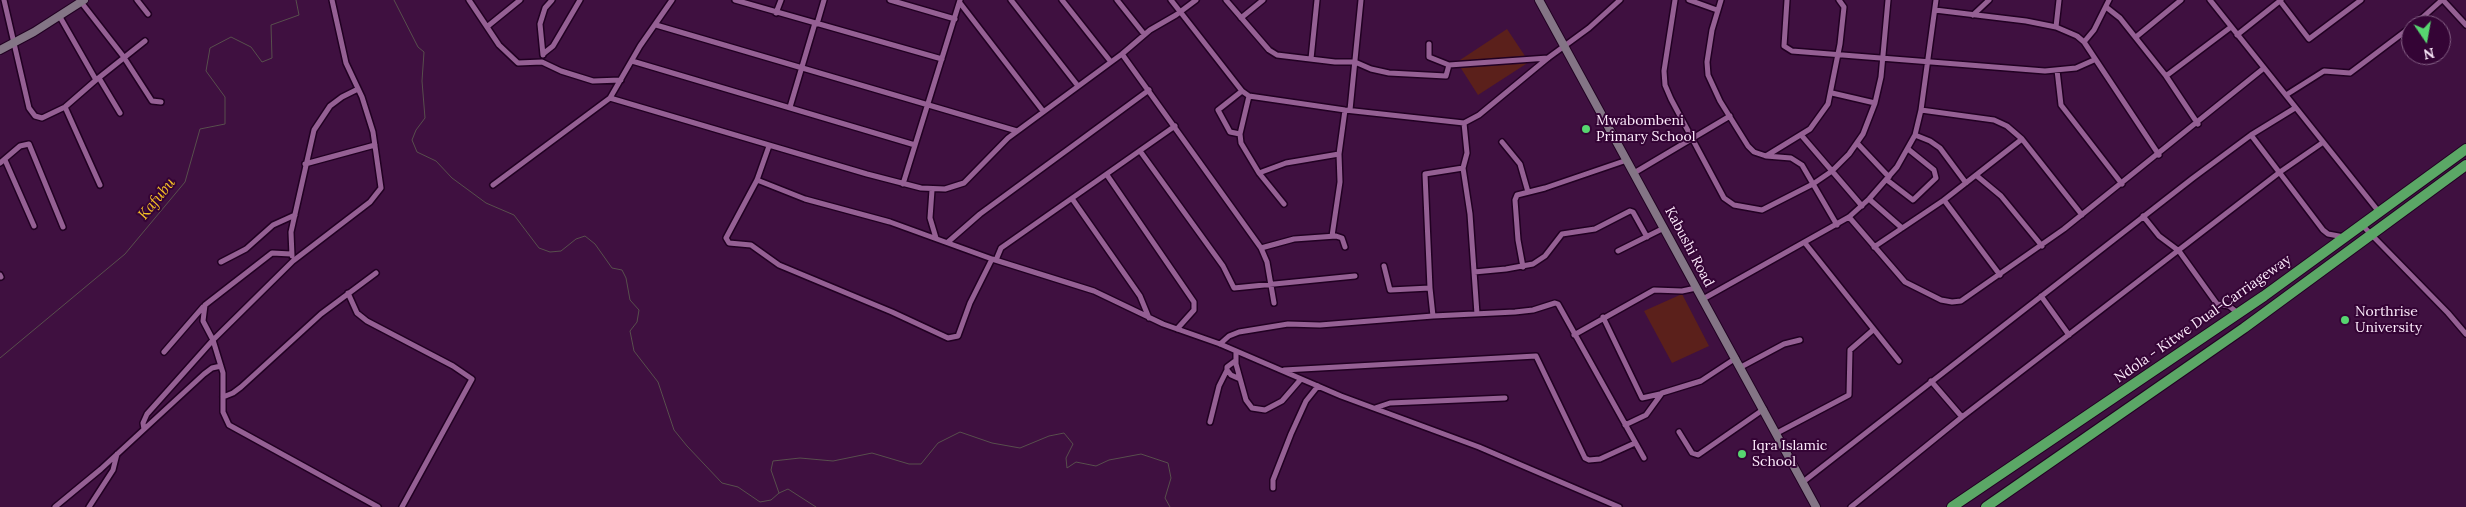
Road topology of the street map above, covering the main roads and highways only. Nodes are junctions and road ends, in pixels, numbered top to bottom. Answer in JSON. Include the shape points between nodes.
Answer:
{"nodes":[{"id":1,"x":1539,"y":0,"type":"edge"},
{"id":2,"x":83,"y":1,"type":"edge"},
{"id":3,"x":0,"y":50,"type":"edge"},
{"id":4,"x":2466,"y":149,"type":"edge"},
{"id":5,"x":2466,"y":165,"type":"edge"},
{"id":6,"x":1816,"y":507,"type":"edge"},
{"id":7,"x":1952,"y":507,"type":"edge"},
{"id":8,"x":1986,"y":507,"type":"edge"}],
"edges":[{"from":1,"to":6,"type":"main road","name":"Kabushi Road"},
{"from":2,"to":3,"type":"main road"},
{"from":4,"to":7,"type":"highway","name":"Ndola - Kitwe Dual-Carriageway","via":[[2239,314]]},
{"from":5,"to":8,"type":"highway","via":[[2375,235]]}]}
